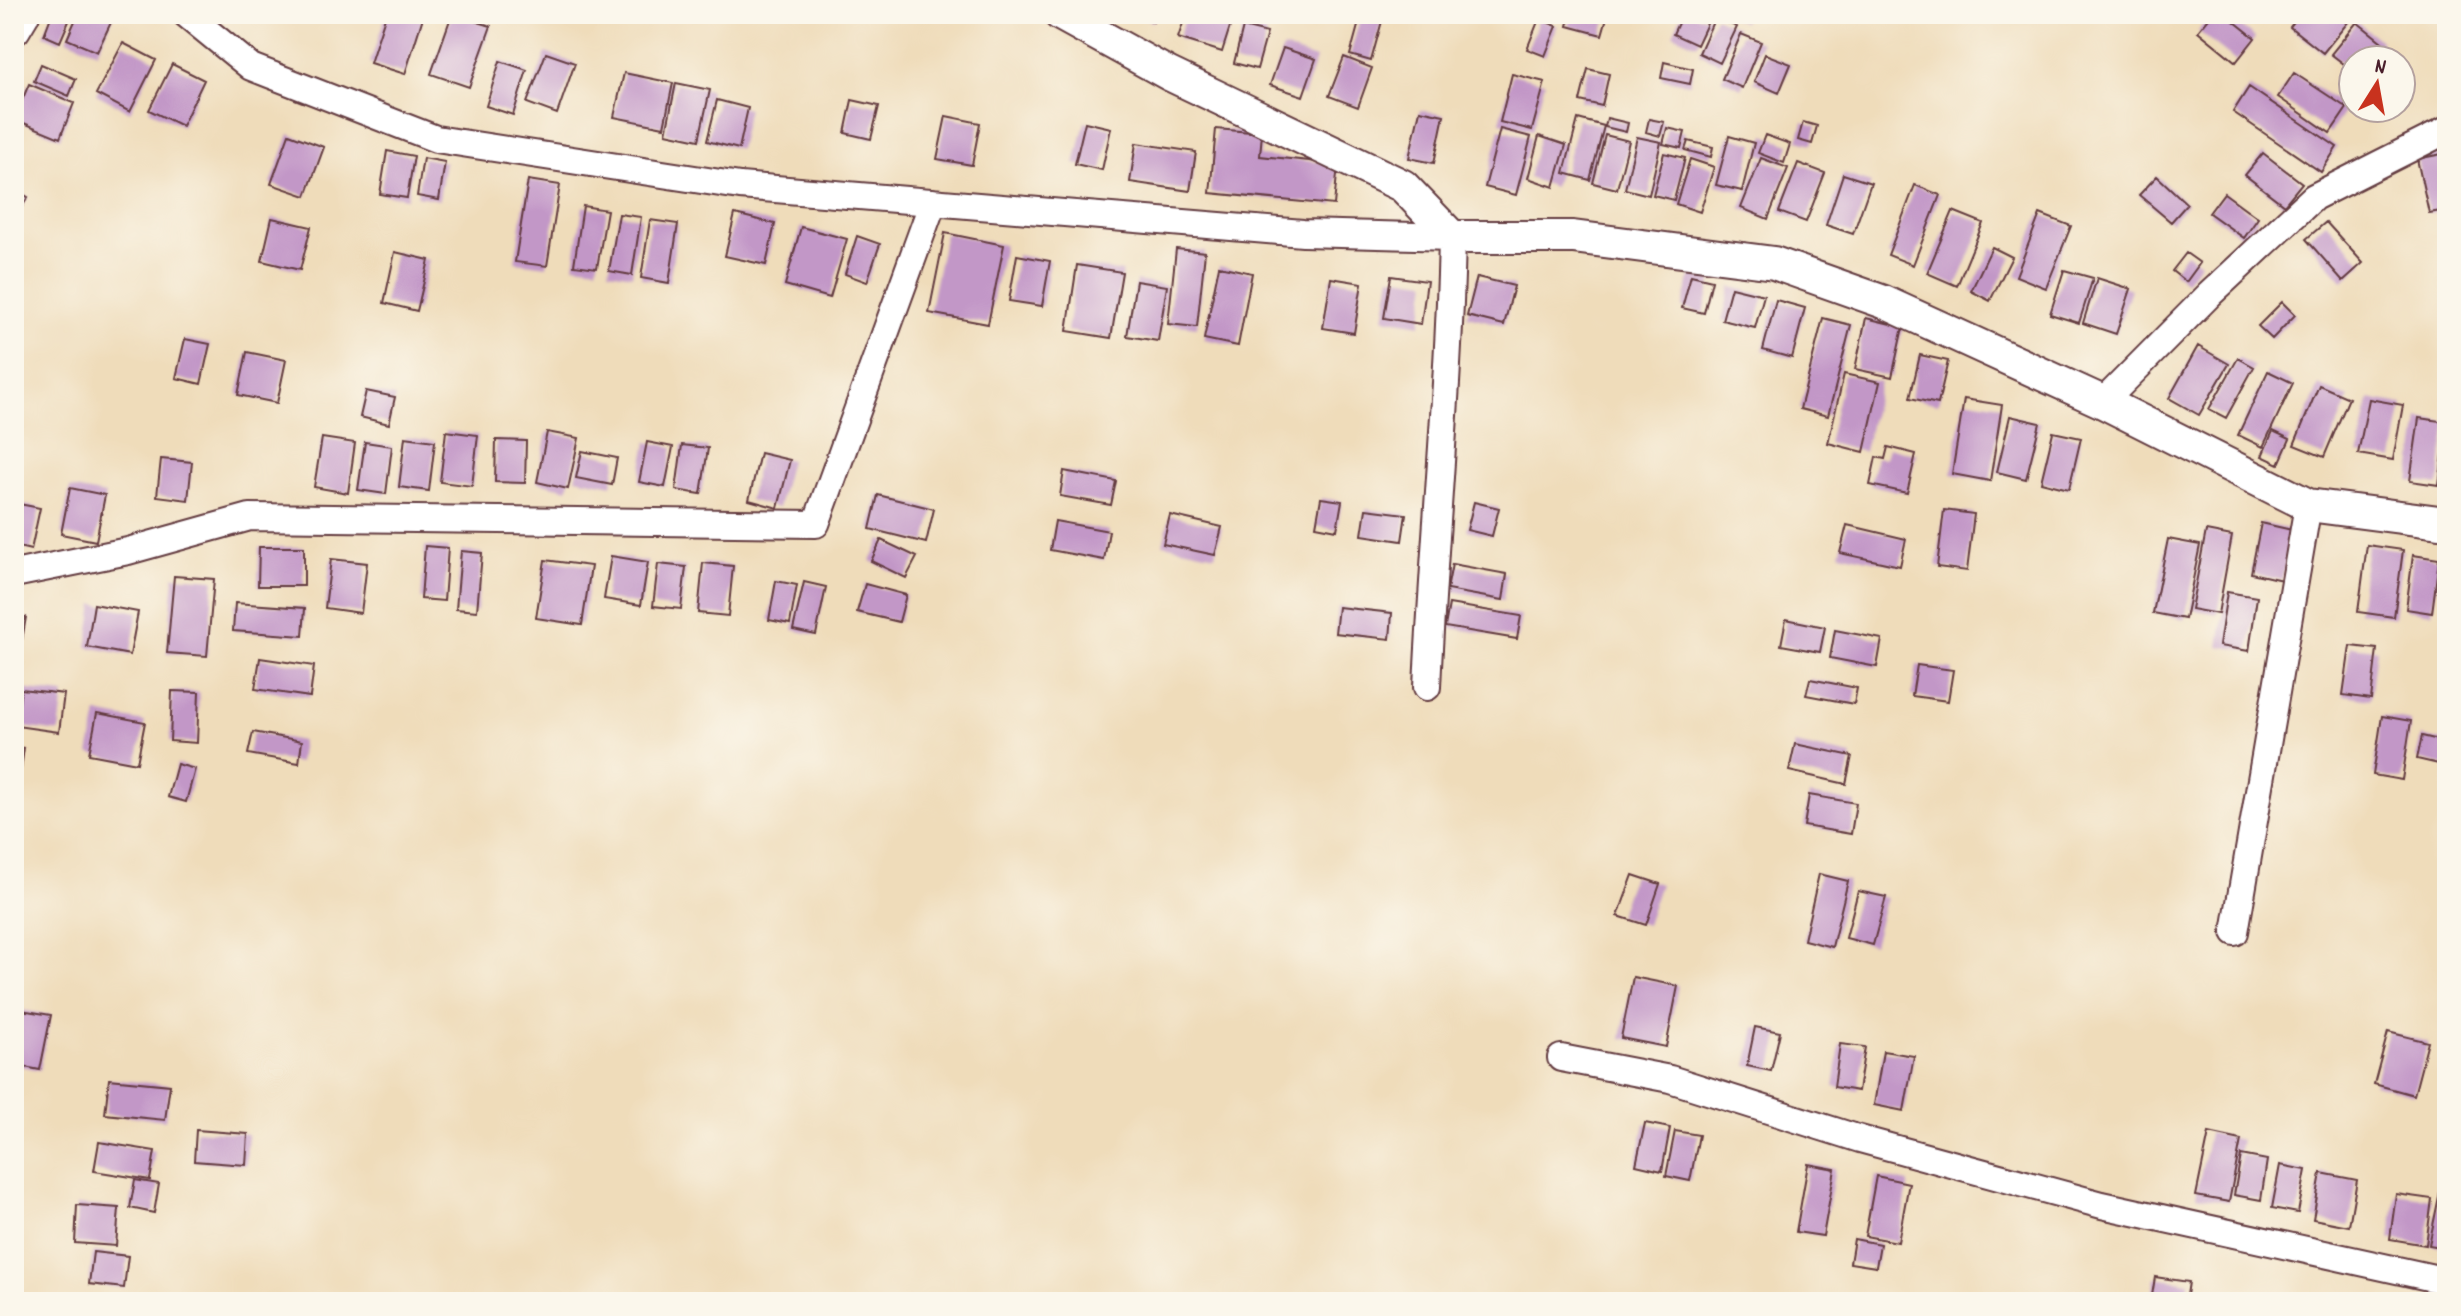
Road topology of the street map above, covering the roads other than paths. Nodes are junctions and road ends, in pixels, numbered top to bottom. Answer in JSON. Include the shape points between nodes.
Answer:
{"nodes":[{"id":1,"x":23,"y":14,"type":"edge"},
{"id":2,"x":186,"y":14,"type":"edge"},
{"id":3,"x":1060,"y":14,"type":"edge"},
{"id":4,"x":14,"y":29,"type":"edge"},
{"id":5,"x":2447,"y":130,"type":"edge"},
{"id":6,"x":933,"y":202,"type":"junction"},
{"id":7,"x":1452,"y":237,"type":"junction"},
{"id":8,"x":2103,"y":402,"type":"junction"},
{"id":9,"x":2308,"y":505,"type":"junction"},
{"id":10,"x":2447,"y":523,"type":"edge"},
{"id":11,"x":14,"y":574,"type":"edge"},
{"id":12,"x":1427,"y":687,"type":"dead end"},
{"id":13,"x":2235,"y":932,"type":"dead end"},
{"id":14,"x":1561,"y":1058,"type":"dead end"},
{"id":15,"x":2447,"y":1281,"type":"edge"}],
"edges":[{"from":1,"to":4,"type":"street"},
{"from":2,"to":6,"type":"street","via":[[251,67],[436,139],[740,186]]},
{"from":3,"to":7,"type":"street","via":[[1169,74],[1403,186]]},
{"from":5,"to":8,"type":"street","via":[[2314,197]]},
{"from":6,"to":7,"type":"street","via":[[1303,233]]},
{"from":6,"to":11,"type":"street","via":[[816,524],[250,517],[128,551]]},
{"from":7,"to":8,"type":"street","via":[[1573,237],[1774,263],[1884,302]]},
{"from":7,"to":12,"type":"street"},
{"from":8,"to":9,"type":"street"},
{"from":9,"to":10,"type":"street"},
{"from":9,"to":13,"type":"street"},
{"from":14,"to":15,"type":"street","via":[[1670,1079],[1860,1139],[2102,1205]]}]}
